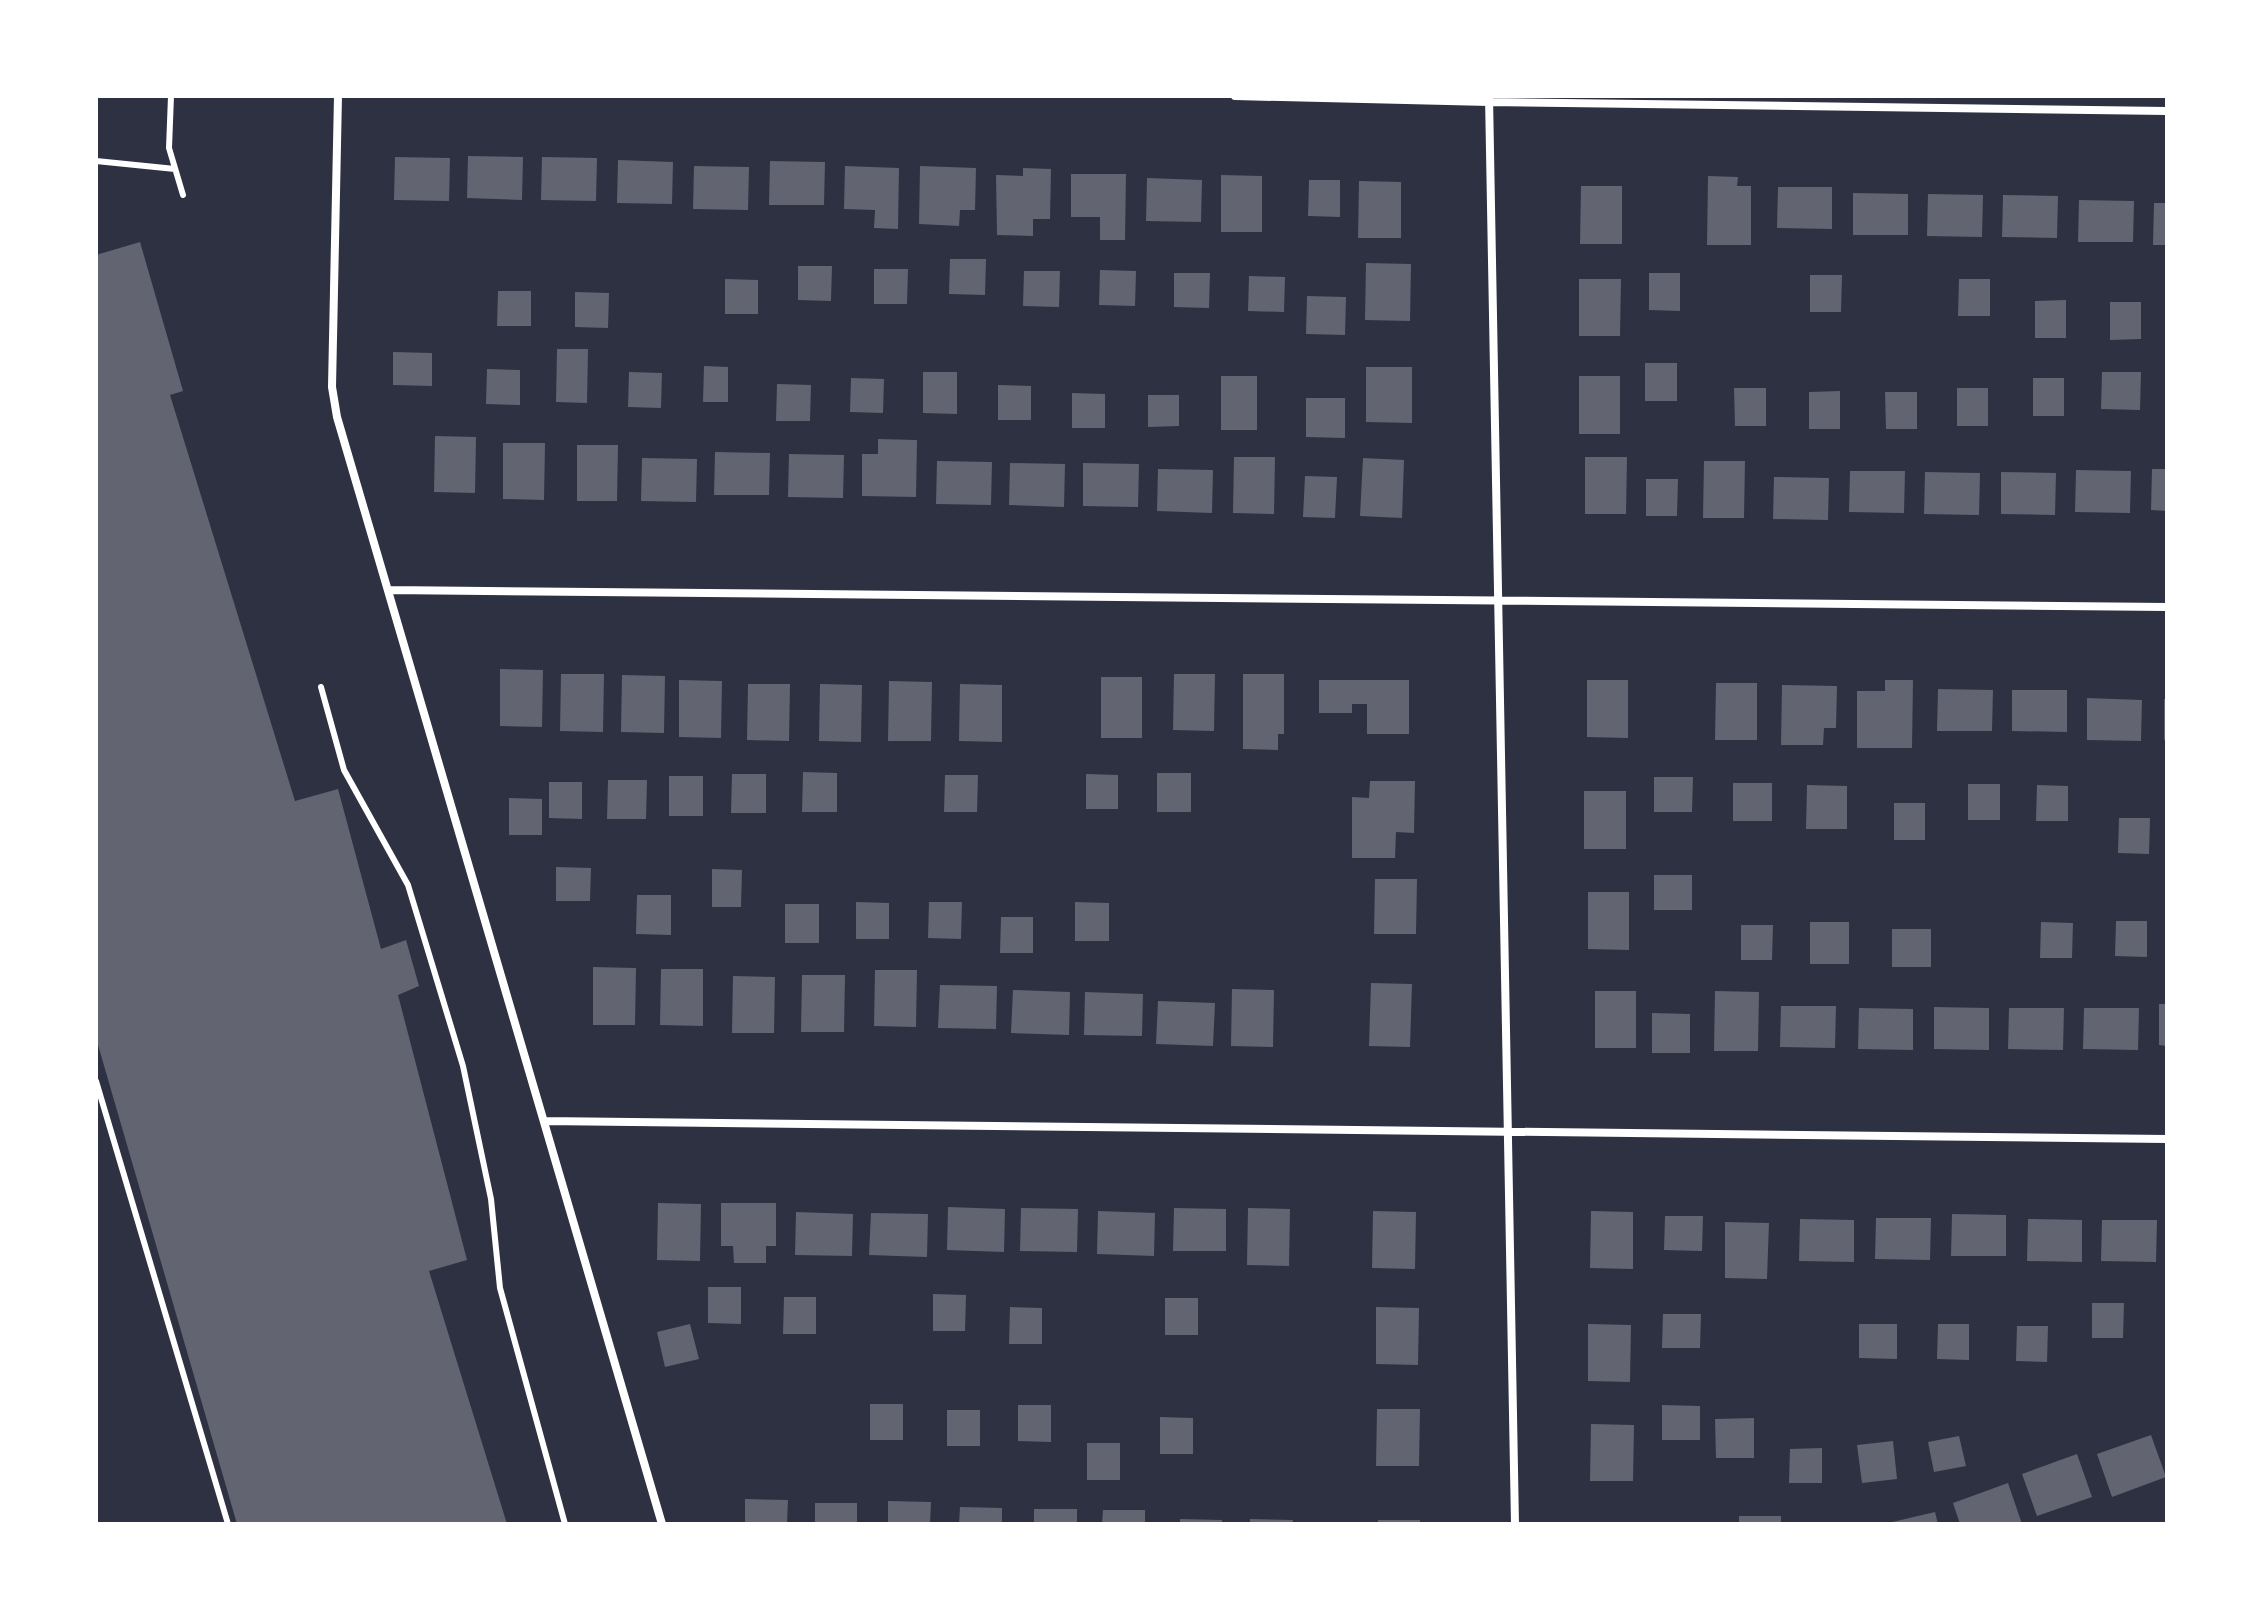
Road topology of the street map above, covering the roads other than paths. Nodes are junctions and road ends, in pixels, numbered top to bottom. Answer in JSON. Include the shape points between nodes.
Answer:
{"nodes":[{"id":1,"x":171,"y":96,"type":"edge"},
{"id":2,"x":338,"y":96,"type":"edge"},
{"id":3,"x":1235,"y":96,"type":"edge"},
{"id":4,"x":1489,"y":99,"type":"edge"},
{"id":5,"x":2167,"y":111,"type":"edge"},
{"id":6,"x":96,"y":161,"type":"edge"},
{"id":7,"x":175,"y":169,"type":"junction"},
{"id":8,"x":183,"y":195,"type":"dead end"},
{"id":9,"x":388,"y":590,"type":"junction"},
{"id":10,"x":1499,"y":599,"type":"junction"},
{"id":11,"x":2167,"y":607,"type":"edge"},
{"id":12,"x":321,"y":687,"type":"dead end"},
{"id":13,"x":96,"y":1081,"type":"edge"},
{"id":14,"x":544,"y":1121,"type":"junction"},
{"id":15,"x":1508,"y":1132,"type":"junction"},
{"id":16,"x":2167,"y":1139,"type":"edge"},
{"id":17,"x":228,"y":1524,"type":"edge"},
{"id":18,"x":565,"y":1524,"type":"edge"},
{"id":19,"x":662,"y":1524,"type":"edge"},
{"id":20,"x":1515,"y":1524,"type":"edge"}],
"edges":[{"from":1,"to":7,"type":"lane","via":[[169,148]]},
{"from":2,"to":9,"type":"street","via":[[332,387]]},
{"from":3,"to":4,"type":"street"},
{"from":4,"to":5,"type":"street"},
{"from":4,"to":10,"type":"street"},
{"from":6,"to":7,"type":"lane"},
{"from":7,"to":8,"type":"lane"},
{"from":9,"to":10,"type":"street"},
{"from":9,"to":14,"type":"street"},
{"from":10,"to":11,"type":"street"},
{"from":10,"to":15,"type":"street"},
{"from":12,"to":18,"type":"lane","via":[[344,770],[408,885],[463,1066],[491,1199],[500,1288]]},
{"from":13,"to":17,"type":"lane"},
{"from":14,"to":15,"type":"street"},
{"from":14,"to":19,"type":"street"},
{"from":15,"to":16,"type":"street"},
{"from":15,"to":20,"type":"street"}]}
